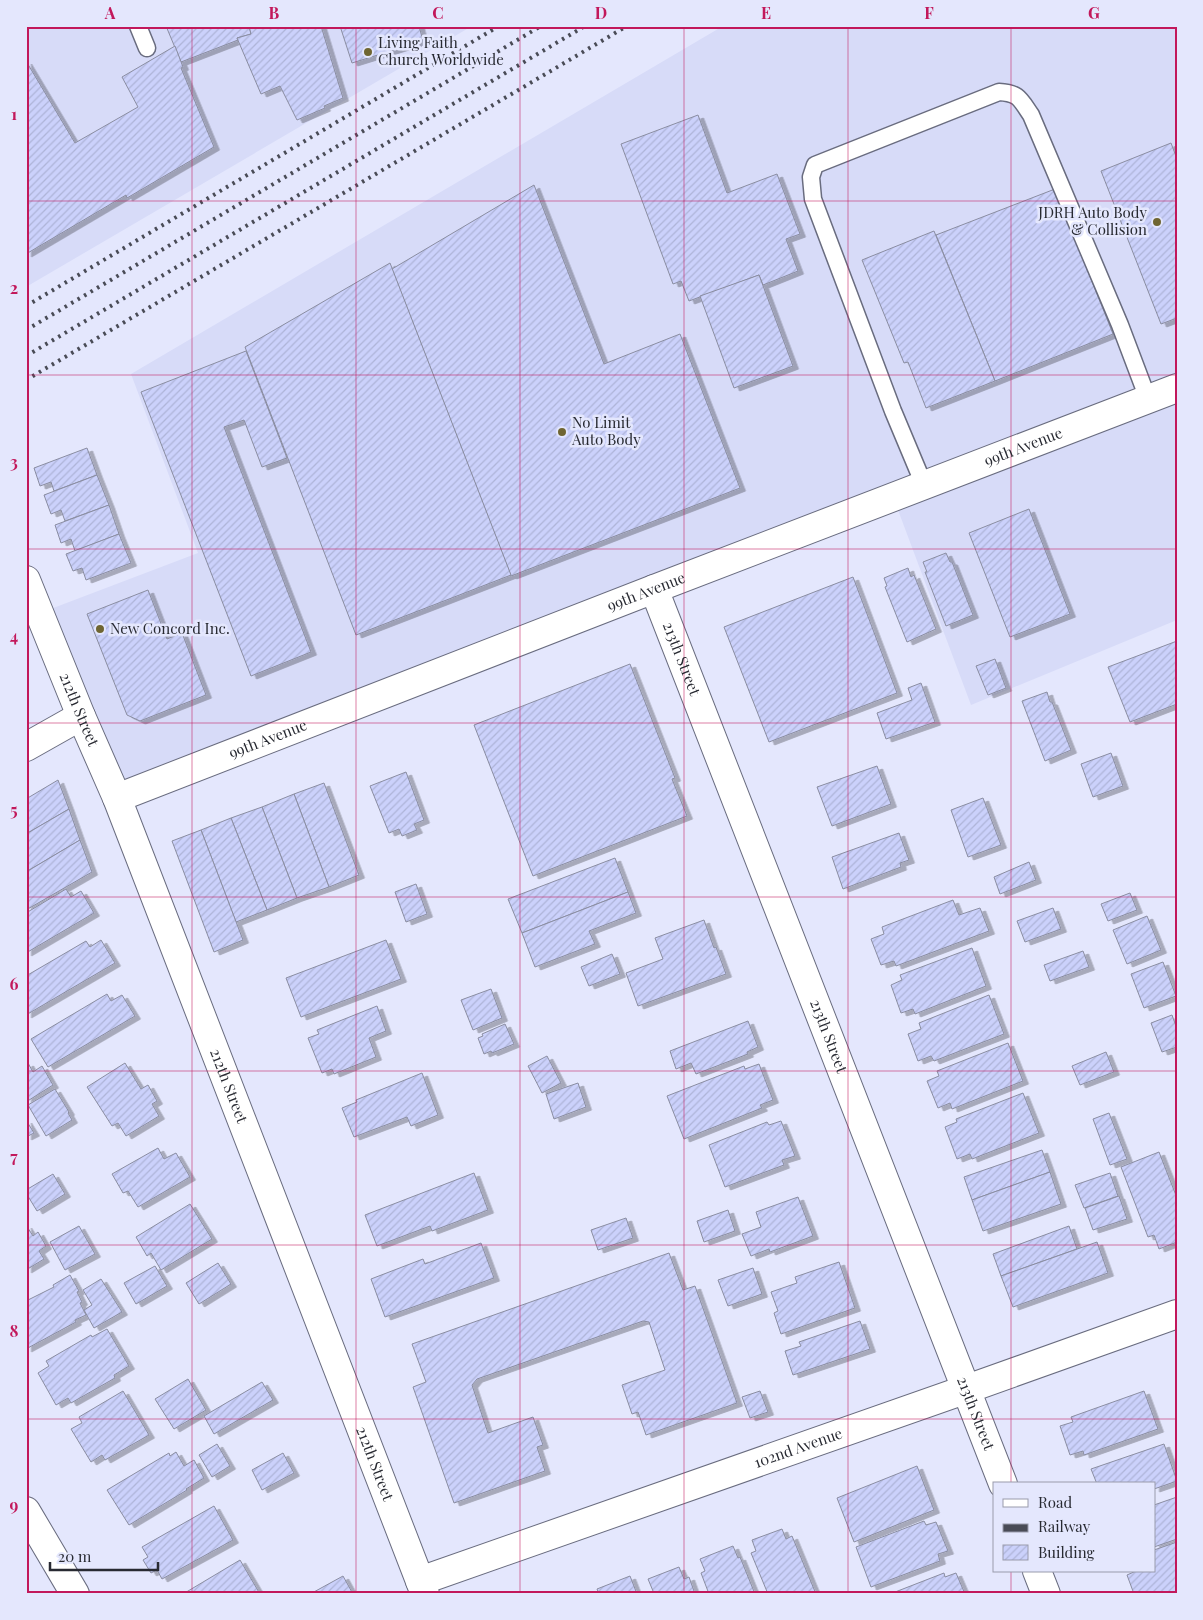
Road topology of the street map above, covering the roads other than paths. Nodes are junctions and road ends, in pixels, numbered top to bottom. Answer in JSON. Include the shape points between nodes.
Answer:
{"nodes":[{"id":1,"x":138,"y":26,"type":"edge"},
{"id":2,"x":147,"y":48,"type":"dead end"},
{"id":3,"x":1177,"y":388,"type":"edge"},
{"id":4,"x":1148,"y":399,"type":"junction"},
{"id":5,"x":924,"y":485,"type":"junction"},
{"id":6,"x":26,"y":580,"type":"edge"},
{"id":7,"x":654,"y":589,"type":"junction"},
{"id":8,"x":82,"y":716,"type":"junction"},
{"id":9,"x":26,"y":748,"type":"edge"},
{"id":10,"x":117,"y":798,"type":"junction"},
{"id":11,"x":1177,"y":1314,"type":"edge"},
{"id":12,"x":967,"y":1389,"type":"junction"},
{"id":13,"x":1002,"y":1482,"type":"edge"},
{"id":14,"x":26,"y":1511,"type":"edge"},
{"id":15,"x":1037,"y":1572,"type":"edge"},
{"id":16,"x":422,"y":1588,"type":"edge"},
{"id":17,"x":75,"y":1594,"type":"edge"},
{"id":18,"x":1046,"y":1594,"type":"edge"}],
"edges":[{"from":1,"to":2,"type":"lane"},
{"from":3,"to":4,"type":"street","name":"99th Avenue"},
{"from":4,"to":5,"type":"street","name":"99th Avenue"},
{"from":4,"to":5,"type":"lane","via":[[1031,115],[1020,99],[1011,93],[999,92],[815,165],[811,177],[813,199]]},
{"from":5,"to":7,"type":"street","name":"99th Avenue"},
{"from":6,"to":8,"type":"street","name":"212th Street"},
{"from":7,"to":10,"type":"street","name":"99th Avenue"},
{"from":7,"to":12,"type":"street","name":"213th Street"},
{"from":8,"to":9,"type":"street"},
{"from":8,"to":10,"type":"street","name":"212th Street"},
{"from":10,"to":16,"type":"street","name":"212th Street"},
{"from":11,"to":12,"type":"street","name":"102nd Avenue"},
{"from":12,"to":13,"type":"street","name":"213th Street"},
{"from":12,"to":16,"type":"street","name":"102nd Avenue"},
{"from":14,"to":17,"type":"street"},
{"from":15,"to":18,"type":"street"}]}
